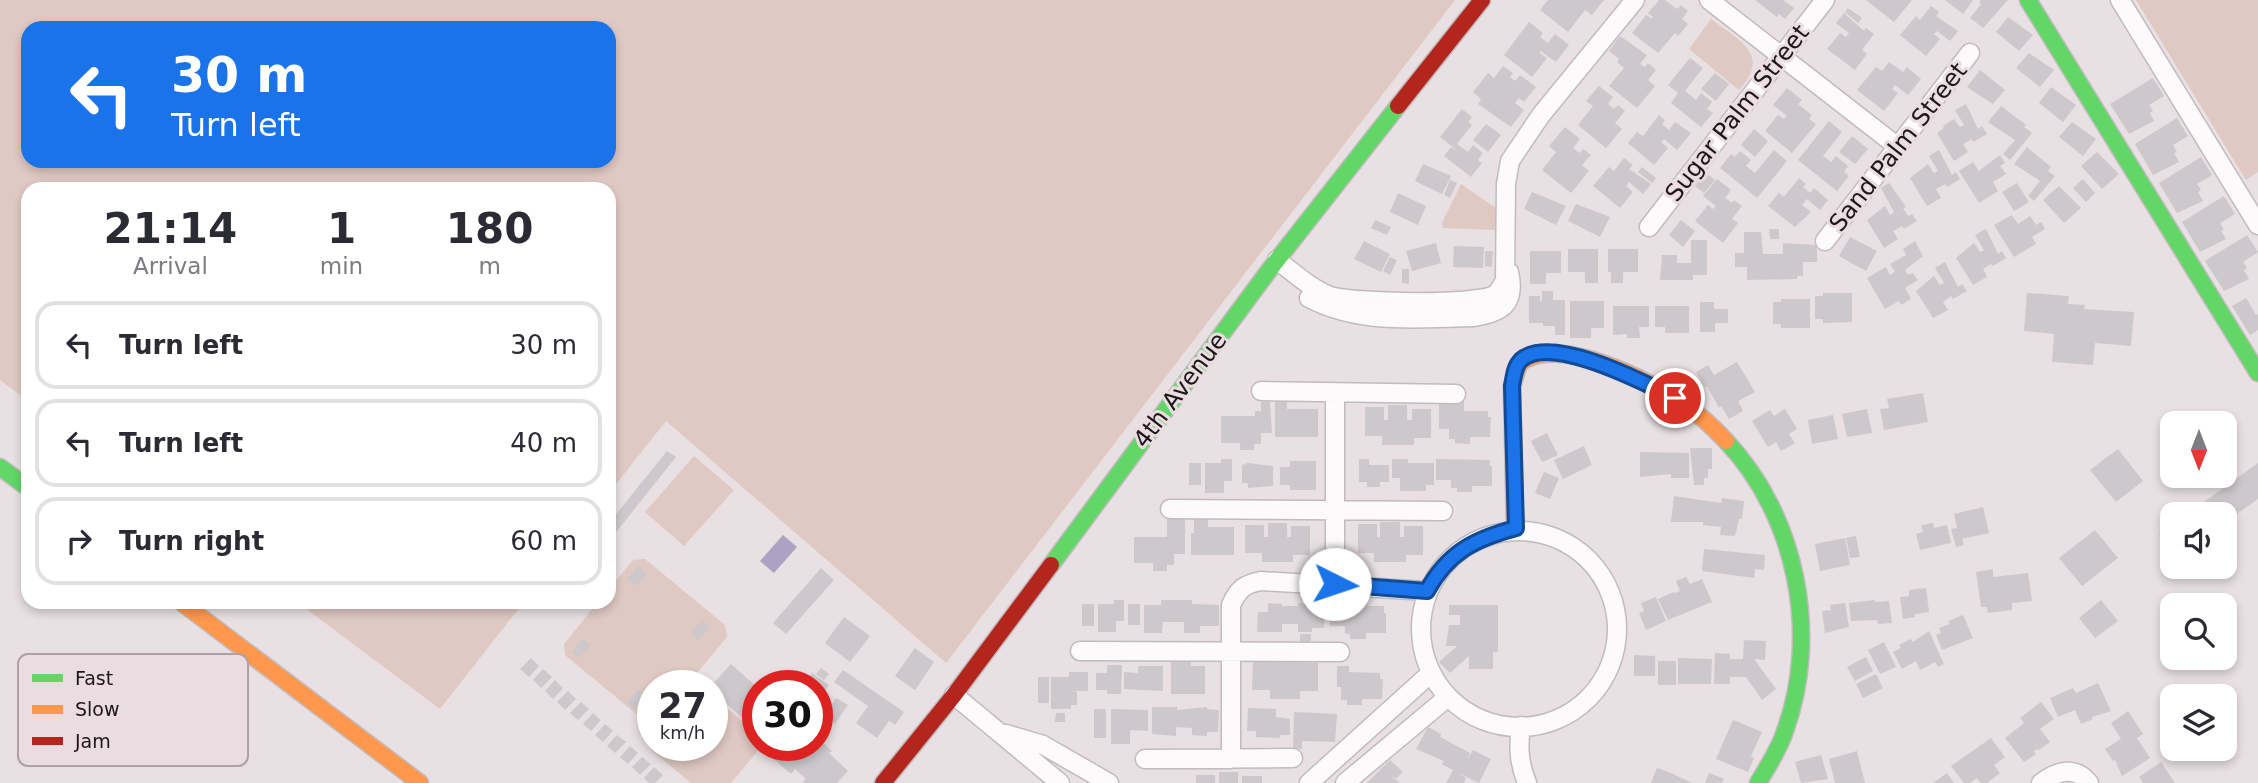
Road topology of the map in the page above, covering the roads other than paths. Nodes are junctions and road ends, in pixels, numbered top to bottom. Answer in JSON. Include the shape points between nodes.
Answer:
{"nodes":[{"id":1,"x":1482,"y":0,"type":"edge"},
{"id":2,"x":1635,"y":0,"type":"edge"},
{"id":3,"x":1709,"y":0,"type":"edge"},
{"id":4,"x":1825,"y":0,"type":"edge"},
{"id":5,"x":2028,"y":0,"type":"edge"},
{"id":6,"x":2120,"y":0,"type":"edge"},
{"id":7,"x":1970,"y":53,"type":"dead end"},
{"id":8,"x":1781,"y":54,"type":"junction"},
{"id":9,"x":1898,"y":147,"type":"junction"},
{"id":10,"x":2251,"y":199,"type":"edge"},
{"id":11,"x":2258,"y":225,"type":"edge"},
{"id":12,"x":1649,"y":227,"type":"dead end"},
{"id":13,"x":1825,"y":241,"type":"dead end"},
{"id":14,"x":1273,"y":265,"type":"junction"},
{"id":15,"x":2258,"y":373,"type":"edge"},
{"id":16,"x":1261,"y":391,"type":"dead end"},
{"id":17,"x":1335,"y":392,"type":"junction"},
{"id":18,"x":1456,"y":394,"type":"dead end"},
{"id":19,"x":0,"y":467,"type":"edge"},
{"id":20,"x":21,"y":483,"type":"edge"},
{"id":21,"x":1170,"y":509,"type":"dead end"},
{"id":22,"x":1335,"y":510,"type":"junction"},
{"id":23,"x":1443,"y":511,"type":"dead end"},
{"id":24,"x":1516,"y":528,"type":"junction"},
{"id":25,"x":1335,"y":584,"type":"junction"},
{"id":26,"x":1427,"y":591,"type":"junction"},
{"id":27,"x":190,"y":609,"type":"edge"},
{"id":28,"x":1080,"y":650,"type":"dead end"},
{"id":29,"x":1232,"y":651,"type":"junction"},
{"id":30,"x":1340,"y":652,"type":"dead end"},
{"id":31,"x":1431,"y":673,"type":"junction"},
{"id":32,"x":954,"y":695,"type":"junction"},
{"id":33,"x":1448,"y":696,"type":"junction"},
{"id":34,"x":1521,"y":726,"type":"junction"},
{"id":35,"x":999,"y":732,"type":"junction"},
{"id":36,"x":1293,"y":758,"type":"dead end"},
{"id":37,"x":1145,"y":759,"type":"dead end"},
{"id":38,"x":1231,"y":759,"type":"junction"},
{"id":39,"x":421,"y":783,"type":"edge"},
{"id":40,"x":883,"y":783,"type":"edge"},
{"id":41,"x":1060,"y":783,"type":"edge"},
{"id":42,"x":1110,"y":783,"type":"edge"},
{"id":43,"x":1309,"y":783,"type":"edge"},
{"id":44,"x":1345,"y":783,"type":"edge"},
{"id":45,"x":1527,"y":783,"type":"edge"},
{"id":46,"x":1758,"y":783,"type":"edge"},
{"id":47,"x":2041,"y":783,"type":"edge"},
{"id":48,"x":2089,"y":783,"type":"edge"}],
"edges":[{"from":1,"to":14,"type":"street","name":"4th Avenue"},
{"from":2,"to":14,"type":"street","via":[[1541,115],[1510,161],[1507,262],[1505,281],[1496,294],[1483,299],[1354,300],[1331,296]]},
{"from":3,"to":8,"type":"street"},
{"from":4,"to":8,"type":"street","name":"Sugar Palm Street"},
{"from":5,"to":15,"type":"street"},
{"from":6,"to":10,"type":"street"},
{"from":7,"to":9,"type":"street","name":"Sand Palm Street"},
{"from":8,"to":9,"type":"street"},
{"from":8,"to":12,"type":"street","name":"Sugar Palm Street"},
{"from":9,"to":13,"type":"street","name":"Sand Palm Street"},
{"from":10,"to":11,"type":"street"},
{"from":14,"to":32,"type":"street","name":"4th Avenue"},
{"from":16,"to":17,"type":"street"},
{"from":17,"to":18,"type":"street"},
{"from":17,"to":22,"type":"street"},
{"from":19,"to":20,"type":"street"},
{"from":21,"to":22,"type":"street"},
{"from":22,"to":23,"type":"street"},
{"from":22,"to":25,"type":"street"},
{"from":24,"to":26,"type":"street","via":[[1486,536],[1457,552]]},
{"from":24,"to":34,"type":"street","via":[[1551,536],[1579,551],[1601,573],[1614,602],[1618,633],[1611,664],[1595,691],[1572,712],[1543,724]]},
{"from":24,"to":46,"type":"street","via":[[1512,386],[1521,360],[1534,353],[1581,358],[1675,398],[1707,422],[1756,478],[1772,506],[1798,593],[1796,688],[1787,727]]},
{"from":25,"to":26,"type":"street"},
{"from":25,"to":29,"type":"street","via":[[1248,583],[1231,604]]},
{"from":26,"to":31,"type":"street","via":[[1421,642]]},
{"from":27,"to":39,"type":"street"},
{"from":28,"to":29,"type":"street"},
{"from":29,"to":30,"type":"street"},
{"from":29,"to":38,"type":"street"},
{"from":31,"to":33,"type":"street"},
{"from":31,"to":43,"type":"street"},
{"from":32,"to":35,"type":"street"},
{"from":32,"to":40,"type":"street","name":"4th Avenue"},
{"from":33,"to":34,"type":"street","via":[[1478,719]]},
{"from":33,"to":44,"type":"street"},
{"from":34,"to":45,"type":"street","via":[[1520,762]]},
{"from":35,"to":41,"type":"street"},
{"from":35,"to":42,"type":"street","via":[[1043,745]]},
{"from":36,"to":38,"type":"street"},
{"from":37,"to":38,"type":"street"},
{"from":47,"to":48,"type":"street","via":[[2073,770]]}]}
